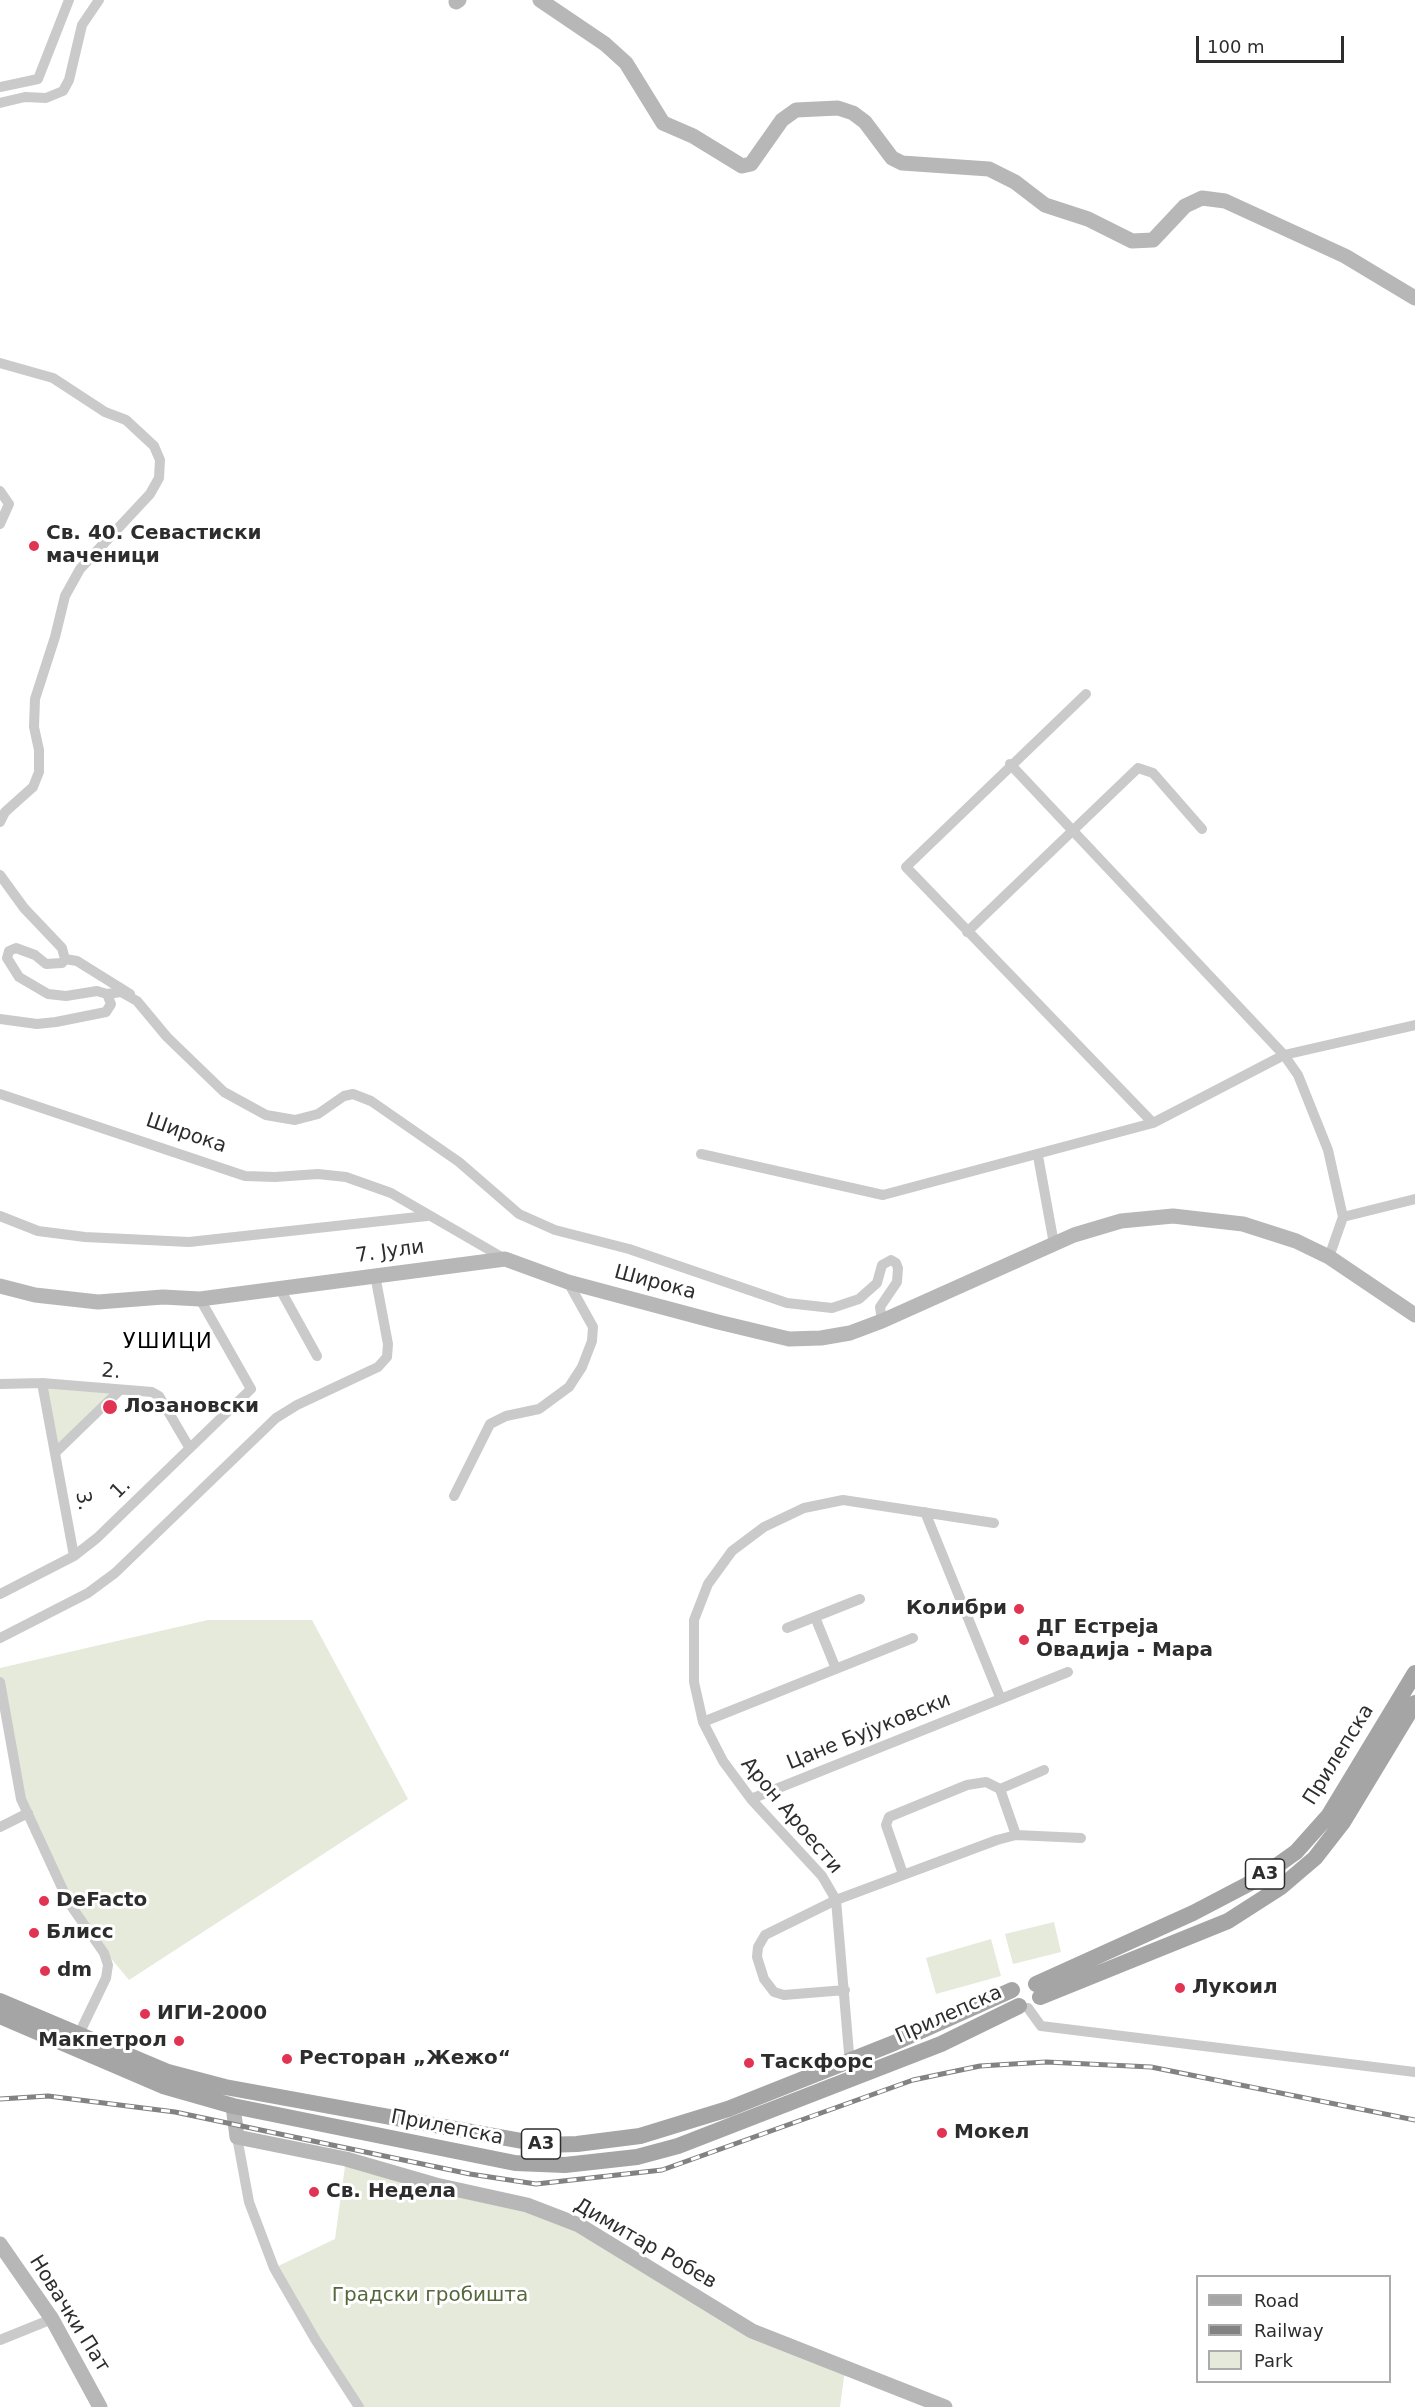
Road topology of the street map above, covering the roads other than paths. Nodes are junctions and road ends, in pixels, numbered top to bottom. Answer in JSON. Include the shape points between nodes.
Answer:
{"nodes":[{"id":1,"x":69,"y":0,"type":"edge"},
{"id":2,"x":99,"y":0,"type":"edge"},
{"id":3,"x":540,"y":0,"type":"edge"},
{"id":4,"x":0,"y":87,"type":"edge"},
{"id":5,"x":0,"y":103,"type":"edge"},
{"id":6,"x":1415,"y":298,"type":"edge"},
{"id":7,"x":0,"y":363,"type":"edge"},
{"id":8,"x":0,"y":491,"type":"edge"},
{"id":9,"x":0,"y":524,"type":"edge"},
{"id":10,"x":1086,"y":694,"type":"dead end"},
{"id":11,"x":1010,"y":764,"type":"junction"},
{"id":12,"x":0,"y":822,"type":"edge"},
{"id":13,"x":1202,"y":829,"type":"dead end"},
{"id":14,"x":1074,"y":830,"type":"junction"},
{"id":15,"x":0,"y":875,"type":"edge"},
{"id":16,"x":968,"y":932,"type":"junction"},
{"id":17,"x":65,"y":959,"type":"junction"},
{"id":18,"x":107,"y":994,"type":"junction"},
{"id":19,"x":137,"y":1001,"type":"junction"},
{"id":20,"x":0,"y":1019,"type":"edge"},
{"id":21,"x":1415,"y":1025,"type":"edge"},
{"id":22,"x":1284,"y":1055,"type":"junction"},
{"id":23,"x":0,"y":1094,"type":"edge"},
{"id":24,"x":1153,"y":1124,"type":"junction"},
{"id":25,"x":701,"y":1154,"type":"dead end"},
{"id":26,"x":1038,"y":1156,"type":"junction"},
{"id":27,"x":1415,"y":1199,"type":"edge"},
{"id":28,"x":0,"y":1216,"type":"edge"},
{"id":29,"x":427,"y":1216,"type":"junction"},
{"id":30,"x":1343,"y":1217,"type":"junction"},
{"id":31,"x":1054,"y":1244,"type":"junction"},
{"id":32,"x":1329,"y":1257,"type":"junction"},
{"id":33,"x":505,"y":1259,"type":"junction"},
{"id":34,"x":375,"y":1275,"type":"junction"},
{"id":35,"x":567,"y":1282,"type":"junction"},
{"id":36,"x":0,"y":1286,"type":"edge"},
{"id":37,"x":280,"y":1289,"type":"junction"},
{"id":38,"x":200,"y":1299,"type":"junction"},
{"id":39,"x":1415,"y":1315,"type":"edge"},
{"id":40,"x":882,"y":1321,"type":"junction"},
{"id":41,"x":317,"y":1356,"type":"dead end"},
{"id":42,"x":42,"y":1383,"type":"junction"},
{"id":43,"x":0,"y":1384,"type":"edge"},
{"id":44,"x":119,"y":1391,"type":"junction"},
{"id":45,"x":189,"y":1447,"type":"junction"},
{"id":46,"x":56,"y":1452,"type":"junction"},
{"id":47,"x":454,"y":1496,"type":"dead end"},
{"id":48,"x":925,"y":1512,"type":"junction"},
{"id":49,"x":994,"y":1523,"type":"dead end"},
{"id":50,"x":74,"y":1556,"type":"junction"},
{"id":51,"x":0,"y":1594,"type":"edge"},
{"id":52,"x":860,"y":1599,"type":"dead end"},
{"id":53,"x":815,"y":1617,"type":"junction"},
{"id":54,"x":787,"y":1628,"type":"dead end"},
{"id":55,"x":0,"y":1638,"type":"edge"},
{"id":56,"x":913,"y":1638,"type":"dead end"},
{"id":57,"x":836,"y":1669,"type":"junction"},
{"id":58,"x":1068,"y":1672,"type":"dead end"},
{"id":59,"x":1415,"y":1673,"type":"edge"},
{"id":60,"x":0,"y":1682,"type":"edge"},
{"id":61,"x":1000,"y":1697,"type":"junction"},
{"id":62,"x":1415,"y":1703,"type":"edge"},
{"id":63,"x":703,"y":1722,"type":"junction"},
{"id":64,"x":1044,"y":1770,"type":"dead end"},
{"id":65,"x":1000,"y":1789,"type":"junction"},
{"id":66,"x":751,"y":1799,"type":"junction"},
{"id":67,"x":28,"y":1813,"type":"junction"},
{"id":68,"x":0,"y":1827,"type":"edge"},
{"id":69,"x":1016,"y":1835,"type":"junction"},
{"id":70,"x":1082,"y":1838,"type":"dead end"},
{"id":71,"x":903,"y":1874,"type":"junction"},
{"id":72,"x":836,"y":1900,"type":"junction"},
{"id":73,"x":845,"y":1990,"type":"junction"},
{"id":74,"x":1012,"y":1990,"type":"junction"},
{"id":75,"x":1031,"y":1999,"type":"junction"},
{"id":76,"x":0,"y":2001,"type":"edge"},
{"id":77,"x":0,"y":2016,"type":"edge"},
{"id":78,"x":79,"y":2034,"type":"junction"},
{"id":79,"x":849,"y":2062,"type":"junction"},
{"id":80,"x":1415,"y":2072,"type":"edge"},
{"id":81,"x":854,"y":2079,"type":"junction"},
{"id":82,"x":233,"y":2106,"type":"junction"},
{"id":83,"x":237,"y":2137,"type":"junction"},
{"id":84,"x":0,"y":2244,"type":"edge"},
{"id":85,"x":52,"y":2319,"type":"junction"},
{"id":86,"x":0,"y":2340,"type":"edge"},
{"id":87,"x":100,"y":2407,"type":"edge"},
{"id":88,"x":359,"y":2407,"type":"edge"},
{"id":89,"x":945,"y":2407,"type":"edge"}],
"edges":[{"from":1,"to":4,"type":"street","via":[[38,79]]},
{"from":2,"to":5,"type":"street","via":[[82,25],[63,91],[46,98],[25,97]]},
{"from":3,"to":6,"type":"street","via":[[626,63],[663,123],[742,166],[751,164],[782,120],[796,110],[838,108],[865,122],[892,158],[902,163],[989,169],[1015,182],[1045,205],[1088,219],[1132,241],[1152,240],[1185,206],[1202,198],[1225,201],[1345,256]]},
{"from":7,"to":12,"type":"street","via":[[53,378],[105,412],[126,420],[154,446],[160,460],[159,478],[150,494],[80,569],[64,596],[35,699],[39,772],[33,787],[5,812]]},
{"from":8,"to":9,"type":"street","via":[[9,504]]},
{"from":10,"to":11,"type":"street"},
{"from":11,"to":14,"type":"street"},
{"from":11,"to":16,"type":"street","via":[[906,867]]},
{"from":13,"to":14,"type":"street","via":[[1153,773],[1138,768]]},
{"from":14,"to":16,"type":"street"},
{"from":14,"to":22,"type":"street"},
{"from":15,"to":17,"type":"street","via":[[24,908],[62,948]]},
{"from":16,"to":24,"type":"street"},
{"from":17,"to":18,"type":"street","via":[[62,963],[46,964],[22,948],[9,951],[8,958],[19,977],[48,994]]},
{"from":17,"to":19,"type":"street","via":[[77,961],[126,989]]},
{"from":18,"to":19,"type":"street","via":[[121,992]]},
{"from":18,"to":20,"type":"street","via":[[111,1004],[106,1012],[90,1016],[37,1024]]},
{"from":19,"to":40,"type":"street","via":[[167,1037],[224,1092],[266,1115],[296,1120],[318,1114],[353,1094],[459,1162],[519,1214],[555,1230],[629,1249],[787,1303],[832,1308],[859,1299],[877,1282],[882,1265],[891,1260],[898,1269],[897,1282],[880,1307]]},
{"from":21,"to":22,"type":"street"},
{"from":22,"to":24,"type":"street"},
{"from":22,"to":30,"type":"street","via":[[1298,1075],[1320,1124]]},
{"from":23,"to":29,"type":"street","name":"Широка","via":[[244,1176],[346,1177],[391,1193]]},
{"from":24,"to":26,"type":"street"},
{"from":25,"to":26,"type":"street","via":[[883,1195]]},
{"from":26,"to":31,"type":"street"},
{"from":27,"to":30,"type":"street"},
{"from":28,"to":29,"type":"street","via":[[38,1232],[189,1242]]},
{"from":29,"to":33,"type":"street","name":"Широка"},
{"from":30,"to":32,"type":"street"},
{"from":31,"to":32,"type":"street","name":"Широка","via":[[1121,1221],[1173,1216],[1243,1224],[1296,1241]]},
{"from":31,"to":40,"type":"street","name":"Широка"},
{"from":32,"to":39,"type":"street","name":"Широка"},
{"from":33,"to":34,"type":"street","name":"7. Јули"},
{"from":33,"to":35,"type":"street","name":"Широка"},
{"from":34,"to":37,"type":"street","name":"7. Јули"},
{"from":34,"to":55,"type":"street","via":[[388,1344],[387,1357],[378,1367],[276,1418],[115,1573],[88,1593]]},
{"from":35,"to":40,"type":"street","name":"Широка","via":[[789,1339],[850,1333]]},
{"from":35,"to":47,"type":"street","via":[[593,1327],[582,1367],[569,1387],[539,1409],[490,1424]]},
{"from":36,"to":38,"type":"street","name":"7. Јули","via":[[35,1295],[98,1302],[163,1297]]},
{"from":37,"to":38,"type":"street","name":"7. Јули"},
{"from":37,"to":41,"type":"street"},
{"from":38,"to":45,"type":"street","name":"1.","via":[[251,1389]]},
{"from":42,"to":43,"type":"street","name":"2."},
{"from":42,"to":44,"type":"street","name":"2."},
{"from":42,"to":46,"type":"street","name":"3."},
{"from":44,"to":45,"type":"street","name":"2.","via":[[152,1392],[159,1396]]},
{"from":44,"to":46,"type":"street"},
{"from":45,"to":50,"type":"street","name":"1."},
{"from":46,"to":50,"type":"street","name":"3."},
{"from":48,"to":49,"type":"street","name":"Арон Ароести"},
{"from":48,"to":61,"type":"street"},
{"from":48,"to":63,"type":"street","name":"Арон Ароести","via":[[843,1500],[804,1508],[764,1527],[732,1551],[708,1584],[694,1620],[694,1682]]},
{"from":50,"to":51,"type":"street","name":"1."},
{"from":52,"to":53,"type":"street"},
{"from":53,"to":54,"type":"street"},
{"from":53,"to":57,"type":"street"},
{"from":56,"to":57,"type":"street"},
{"from":57,"to":63,"type":"street"},
{"from":58,"to":61,"type":"street","name":"Цане Бујуковски"},
{"from":59,"to":75,"type":"main road","name":"Прилепска","number":"A3","via":[[1329,1815],[1296,1852],[1258,1879]]},
{"from":60,"to":67,"type":"street","via":[[21,1799]]},
{"from":61,"to":66,"type":"street","name":"Цане Бујуковски"},
{"from":62,"to":75,"type":"main road","name":"Прилепска","number":"A3","via":[[1344,1822],[1315,1858],[1281,1887],[1228,1921]]},
{"from":63,"to":66,"type":"street","name":"Арон Ароести","via":[[723,1761]]},
{"from":64,"to":65,"type":"street"},
{"from":65,"to":69,"type":"street"},
{"from":65,"to":71,"type":"street","via":[[986,1782],[967,1785],[889,1817],[886,1825]]},
{"from":66,"to":72,"type":"street","name":"Арон Ароести","via":[[822,1876]]},
{"from":67,"to":68,"type":"street"},
{"from":67,"to":78,"type":"street","via":[[69,1903],[104,1953],[108,1965],[106,1978]]},
{"from":69,"to":70,"type":"street"},
{"from":69,"to":71,"type":"street"},
{"from":71,"to":72,"type":"street"},
{"from":72,"to":73,"type":"street","name":"Арон Ароести"},
{"from":72,"to":73,"type":"street","via":[[765,1935],[757,1957],[764,1979],[774,1992],[784,1995]]},
{"from":73,"to":79,"type":"street","name":"Арон Ароести"},
{"from":74,"to":75,"type":"main road","via":[[1013,2000]]},
{"from":74,"to":75,"type":"main road","number":"A3","via":[[1022,1980]]},
{"from":74,"to":79,"type":"main road","name":"Прилепска","number":"A3"},
{"from":75,"to":80,"type":"street","via":[[1041,2026]]},
{"from":75,"to":81,"type":"main road","name":"Прилепска","number":"A3","via":[[941,2044]]},
{"from":76,"to":78,"type":"main road","name":"Прилепска","number":"A3"},
{"from":77,"to":82,"type":"main road","name":"Прилепска","number":"A3","via":[[163,2086]]},
{"from":78,"to":79,"type":"main road","name":"Прилепска","number":"A3","via":[[168,2072],[225,2087],[544,2145],[640,2136],[728,2109]]},
{"from":79,"to":81,"type":"street","name":"Арон Ароести"},
{"from":81,"to":82,"type":"main road","name":"Прилепска","number":"A3","via":[[678,2146],[637,2157],[565,2165],[515,2163]]},
{"from":82,"to":83,"type":"street"},
{"from":83,"to":88,"type":"street","via":[[249,2202],[274,2268]]},
{"from":83,"to":89,"type":"street","name":"Димитар Робев","via":[[346,2159],[527,2205],[579,2225],[752,2331]]},
{"from":84,"to":85,"type":"street","name":"Новачки Пат"},
{"from":85,"to":86,"type":"street"},
{"from":85,"to":87,"type":"street","name":"Новачки Пат"}]}
